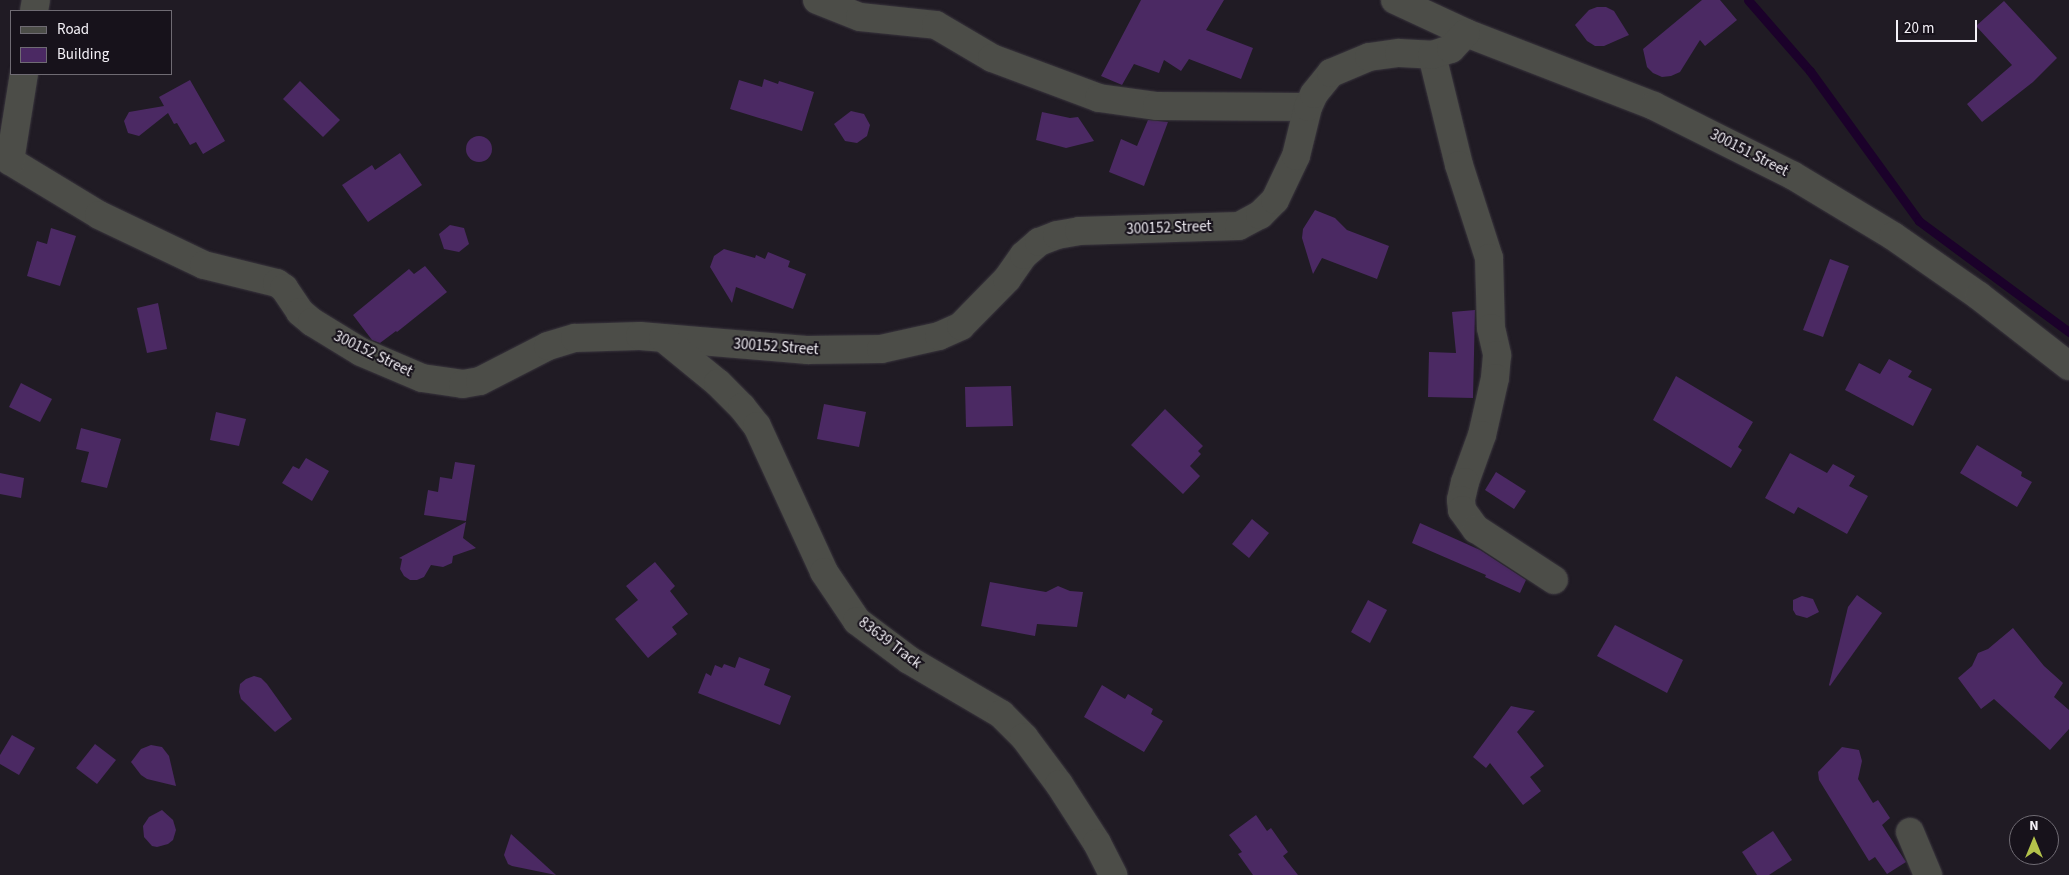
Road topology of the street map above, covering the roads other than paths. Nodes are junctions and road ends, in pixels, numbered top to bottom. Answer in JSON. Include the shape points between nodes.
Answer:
{"nodes":[{"id":1,"x":817,"y":0,"type":"edge"},
{"id":2,"x":1395,"y":0,"type":"edge"},
{"id":3,"x":1466,"y":33,"type":"junction"},
{"id":4,"x":1432,"y":55,"type":"junction"},
{"id":5,"x":24,"y":75,"type":"edge"},
{"id":6,"x":1308,"y":107,"type":"junction"},
{"id":7,"x":5,"y":165,"type":"edge"},
{"id":8,"x":663,"y":338,"type":"junction"},
{"id":9,"x":2069,"y":366,"type":"edge"},
{"id":10,"x":1554,"y":580,"type":"dead end"},
{"id":11,"x":1910,"y":832,"type":"dead end"},
{"id":12,"x":1113,"y":875,"type":"edge"},
{"id":13,"x":1928,"y":875,"type":"edge"}],
"edges":[{"from":1,"to":6,"type":"street","via":[[860,17],[936,25],[992,58],[1099,98],[1157,106]]},
{"from":2,"to":3,"type":"street","name":"300151 Street"},
{"from":3,"to":4,"type":"street","name":"300152 Street","via":[[1451,49]]},
{"from":3,"to":9,"type":"street","name":"300151 Street","via":[[1654,106],[1792,175],[1893,236],[1979,296]]},
{"from":4,"to":6,"type":"street","name":"300152 Street","via":[[1399,53],[1352,63],[1331,73]]},
{"from":4,"to":10,"type":"street","via":[[1459,165],[1489,258],[1491,328],[1497,356],[1482,436],[1465,482],[1462,510],[1476,529]]},
{"from":5,"to":7,"type":"street"},
{"from":6,"to":8,"type":"street","name":"300152 Street","via":[[1296,156],[1275,200],[1260,215],[1239,226],[1079,231],[1057,235],[1039,242],[961,326],[940,336],[881,349],[808,350]]},
{"from":7,"to":8,"type":"street","name":"300152 Street","via":[[204,265],[277,283],[312,322],[361,352],[422,378],[464,384],[480,381],[548,346],[575,338]]},
{"from":8,"to":12,"type":"street","name":"83639 Track","via":[[718,383],[757,426],[824,572],[857,621],[909,660],[1001,714],[1060,784]]},
{"from":11,"to":13,"type":"street"}]}
